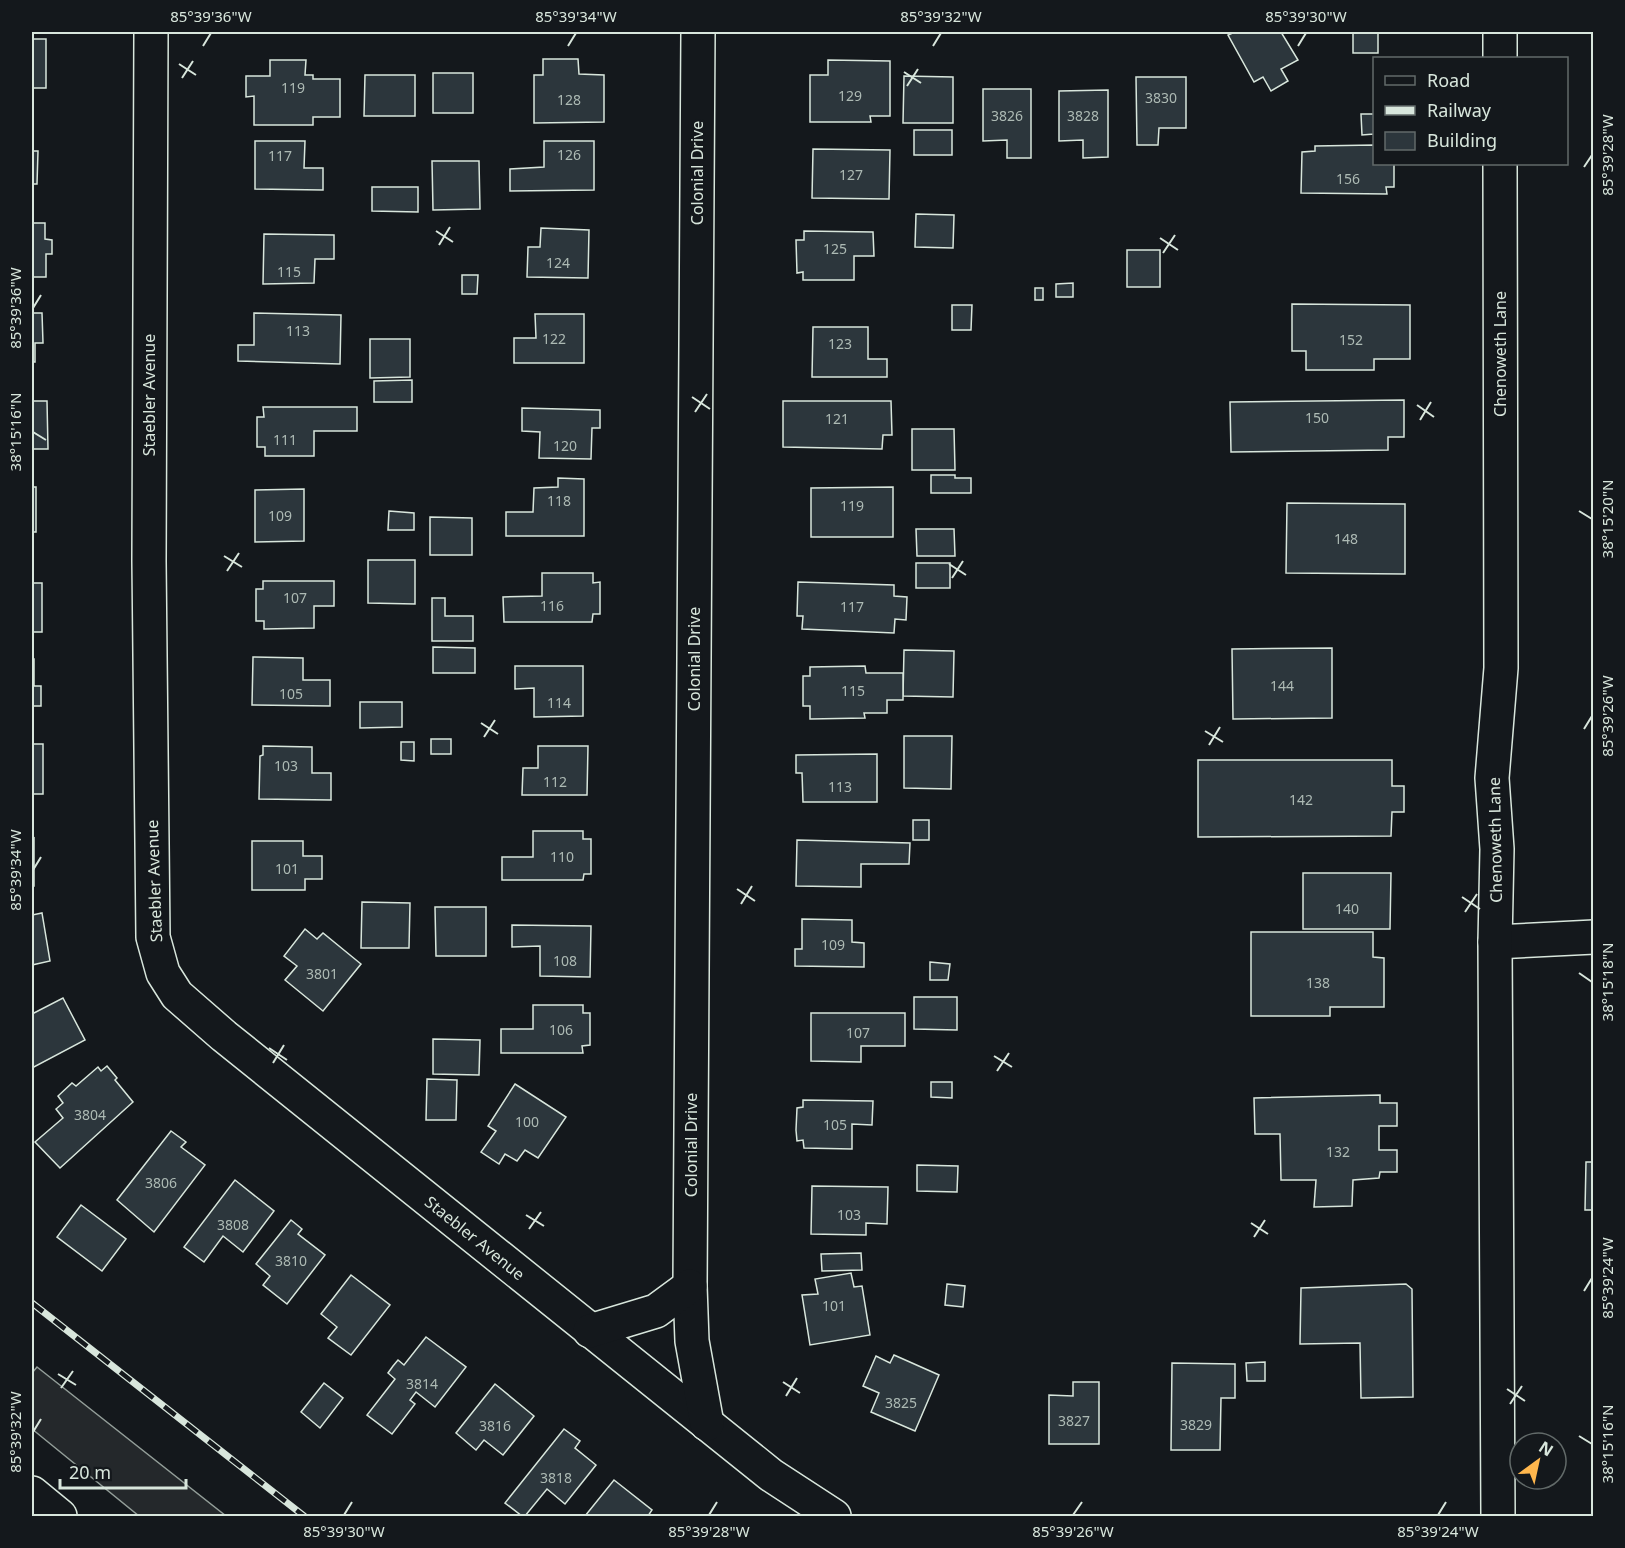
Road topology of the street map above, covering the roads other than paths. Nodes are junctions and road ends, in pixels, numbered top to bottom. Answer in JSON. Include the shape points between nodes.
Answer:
{"nodes":[{"id":1,"x":151,"y":32,"type":"edge"},
{"id":2,"x":698,"y":32,"type":"edge"},
{"id":3,"x":1500,"y":32,"type":"edge"},
{"id":4,"x":1500,"y":57,"type":"edge"},
{"id":5,"x":1500,"y":165,"type":"edge"},
{"id":6,"x":1593,"y":937,"type":"edge"},
{"id":7,"x":1496,"y":942,"type":"junction"},
{"id":8,"x":690,"y":1286,"type":"junction"},
{"id":9,"x":590,"y":1331,"type":"junction"},
{"id":10,"x":707,"y":1424,"type":"junction"},
{"id":11,"x":32,"y":1493,"type":"edge"},
{"id":12,"x":60,"y":1516,"type":"edge"},
{"id":13,"x":834,"y":1516,"type":"edge"},
{"id":14,"x":1498,"y":1516,"type":"edge"}],
"edges":[{"from":1,"to":9,"type":"street","name":"Staebler Avenue","via":[[152,890],[153,937],[163,973],[177,995],[224,1036]]},
{"from":2,"to":8,"type":"street","name":"Colonial Drive"},
{"from":3,"to":4,"type":"street"},
{"from":5,"to":7,"type":"street","name":"Chenoweth Lane","via":[[1501,668],[1492,778],[1497,849]]},
{"from":6,"to":7,"type":"street"},
{"from":7,"to":14,"type":"street","name":"Chenoweth Lane"},
{"from":8,"to":9,"type":"street","via":[[656,1311]]},
{"from":8,"to":10,"type":"street","name":"Colonial Drive","via":[[692,1341]]},
{"from":9,"to":10,"type":"street","name":"Staebler Avenue"},
{"from":10,"to":13,"type":"street","name":"Staebler Avenue","via":[[771,1475]]},
{"from":11,"to":12,"type":"street"}]}
